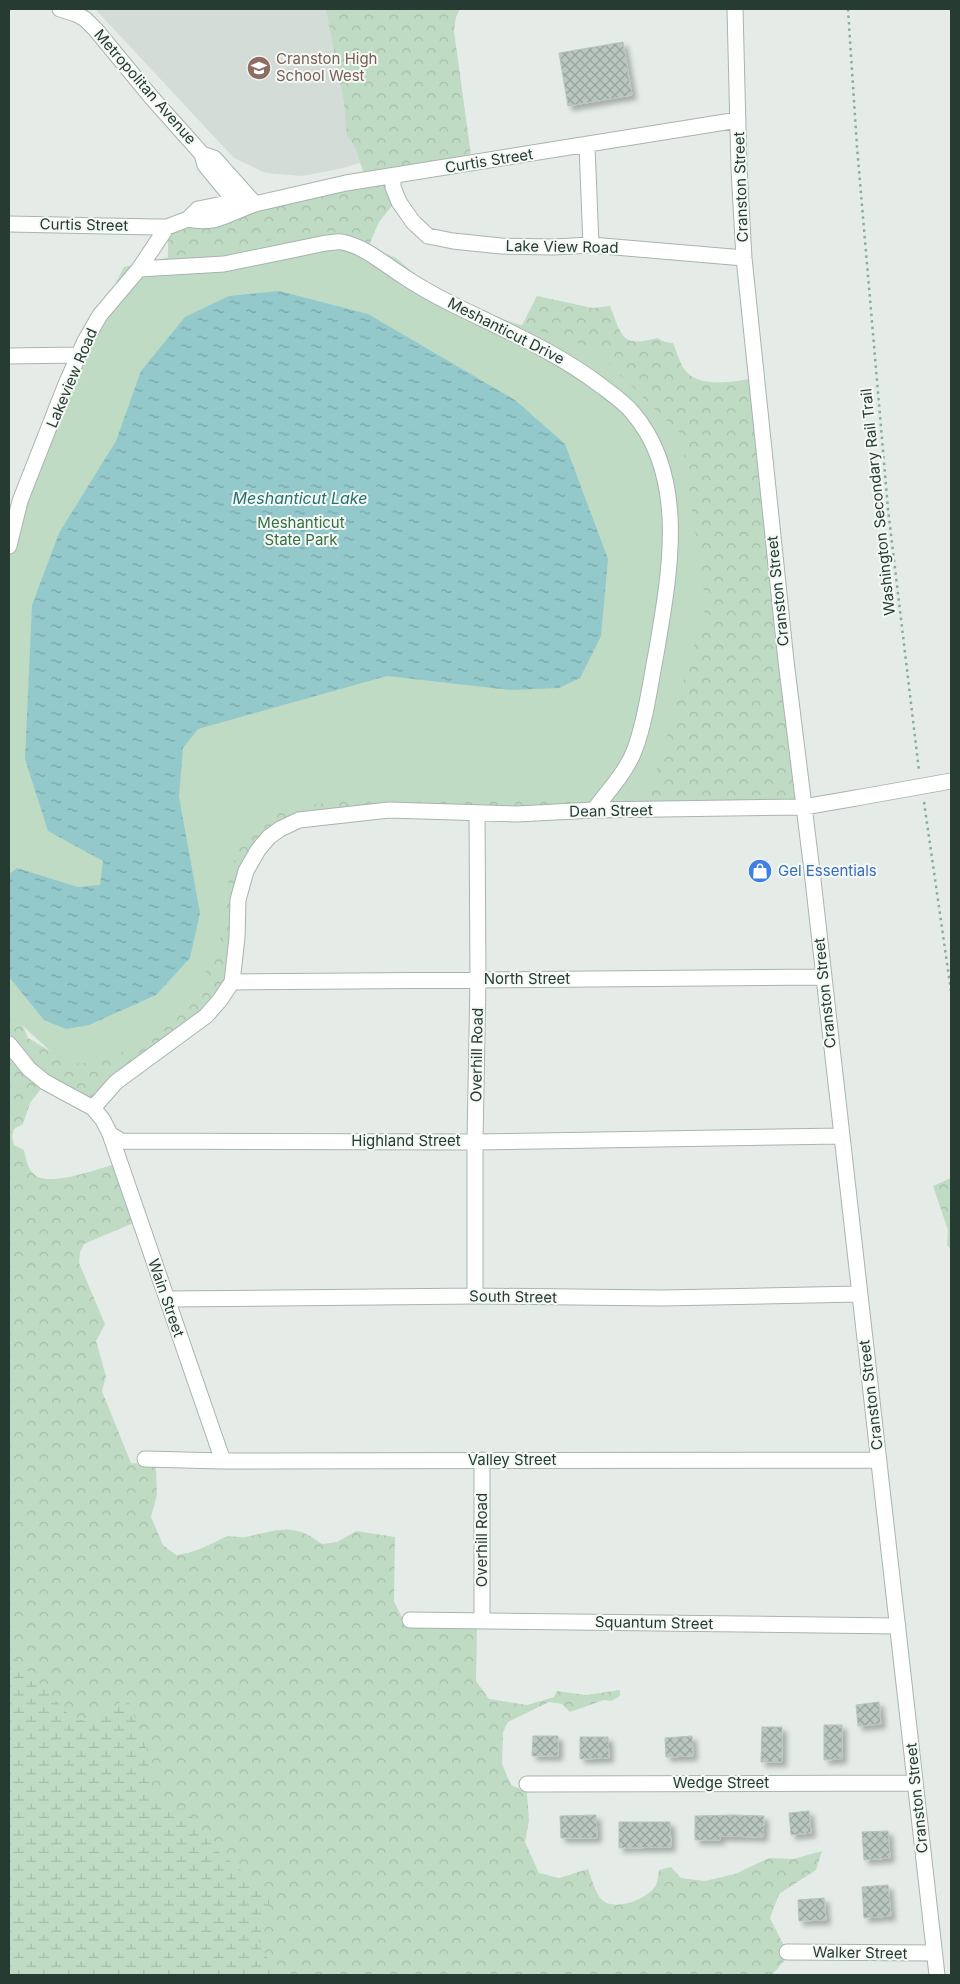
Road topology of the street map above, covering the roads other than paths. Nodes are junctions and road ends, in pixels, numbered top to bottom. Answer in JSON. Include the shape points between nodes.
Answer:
{"nodes":[{"id":1,"x":60,"y":9,"type":"edge"},
{"id":2,"x":735,"y":9,"type":"edge"},
{"id":3,"x":738,"y":120,"type":"junction"},
{"id":4,"x":588,"y":146,"type":"junction"},
{"id":5,"x":393,"y":177,"type":"junction"},
{"id":6,"x":248,"y":206,"type":"junction"},
{"id":7,"x":9,"y":224,"type":"edge"},
{"id":8,"x":167,"y":226,"type":"junction"},
{"id":9,"x":590,"y":244,"type":"junction"},
{"id":10,"x":744,"y":258,"type":"junction"},
{"id":11,"x":139,"y":269,"type":"junction"},
{"id":12,"x":79,"y":355,"type":"junction"},
{"id":13,"x":9,"y":356,"type":"edge"},
{"id":14,"x":9,"y":546,"type":"edge"},
{"id":15,"x":951,"y":781,"type":"edge"},
{"id":16,"x":804,"y":807,"type":"junction"},
{"id":17,"x":594,"y":810,"type":"junction"},
{"id":18,"x":477,"y":814,"type":"junction"},
{"id":19,"x":823,"y":977,"type":"junction"},
{"id":20,"x":478,"y":980,"type":"junction"},
{"id":21,"x":232,"y":982,"type":"junction"},
{"id":22,"x":9,"y":1044,"type":"edge"},
{"id":23,"x":93,"y":1108,"type":"junction"},
{"id":24,"x":110,"y":1134,"type":"junction"},
{"id":25,"x":841,"y":1136,"type":"junction"},
{"id":26,"x":475,"y":1142,"type":"junction"},
{"id":27,"x":858,"y":1294,"type":"junction"},
{"id":28,"x":475,"y":1296,"type":"junction"},
{"id":29,"x":167,"y":1299,"type":"junction"},
{"id":30,"x":145,"y":1459,"type":"dead end"},
{"id":31,"x":482,"y":1460,"type":"junction"},
{"id":32,"x":878,"y":1460,"type":"junction"},
{"id":33,"x":223,"y":1461,"type":"junction"},
{"id":34,"x":410,"y":1620,"type":"dead end"},
{"id":35,"x":482,"y":1620,"type":"junction"},
{"id":36,"x":898,"y":1626,"type":"junction"},
{"id":37,"x":915,"y":1783,"type":"junction"},
{"id":38,"x":527,"y":1784,"type":"dead end"},
{"id":39,"x":787,"y":1952,"type":"dead end"},
{"id":40,"x":934,"y":1954,"type":"junction"},
{"id":41,"x":937,"y":1975,"type":"edge"}],
"edges":[{"from":1,"to":6,"type":"street","name":"Metropolitan Avenue","via":[[76,14],[96,30],[202,154],[204,165]]},
{"from":2,"to":3,"type":"street","name":"Cranston Street"},
{"from":3,"to":4,"type":"street","name":"Curtis Street"},
{"from":3,"to":10,"type":"street","name":"Cranston Street"},
{"from":4,"to":5,"type":"street","name":"Curtis Street"},
{"from":4,"to":9,"type":"street"},
{"from":5,"to":6,"type":"street","name":"Curtis Street","via":[[346,183]]},
{"from":5,"to":9,"type":"street","name":"Lake View Road","via":[[399,202],[428,236],[501,246]]},
{"from":6,"to":8,"type":"street","name":"Curtis Street","via":[[223,204],[198,210],[188,219]]},
{"from":7,"to":8,"type":"street","name":"Curtis Street"},
{"from":8,"to":11,"type":"street","name":"Lakeview Road"},
{"from":9,"to":10,"type":"street","name":"Lake View Road"},
{"from":10,"to":16,"type":"street","name":"Cranston Street"},
{"from":11,"to":12,"type":"street","name":"Lakeview Road","via":[[100,315]]},
{"from":11,"to":17,"type":"street","name":"Meshanticut Drive","via":[[224,264],[326,243],[354,246],[448,302],[577,367],[632,411],[654,447],[664,478],[669,517],[669,563],[651,681],[635,750]]},
{"from":12,"to":13,"type":"street"},
{"from":12,"to":14,"type":"street","name":"Lakeview Road","via":[[20,502]]},
{"from":15,"to":16,"type":"street","name":"Dean Street","bridge":true},
{"from":16,"to":17,"type":"street","name":"Dean Street"},
{"from":16,"to":19,"type":"street","name":"Cranston Street"},
{"from":17,"to":18,"type":"street","name":"Dean Street"},
{"from":18,"to":20,"type":"street","name":"Overhill Road"},
{"from":18,"to":21,"type":"street","name":"Dean Street","via":[[389,810],[299,820],[272,834],[252,859],[238,900]]},
{"from":19,"to":20,"type":"street","name":"North Street"},
{"from":19,"to":25,"type":"street","name":"Cranston Street"},
{"from":20,"to":21,"type":"street","name":"North Street"},
{"from":20,"to":26,"type":"street","name":"Overhill Road"},
{"from":21,"to":23,"type":"street","via":[[206,1016],[116,1082]]},
{"from":22,"to":23,"type":"street","via":[[28,1069]]},
{"from":23,"to":24,"type":"street"},
{"from":24,"to":26,"type":"street","name":"Highland Street","via":[[121,1141]]},
{"from":24,"to":29,"type":"street","name":"Wain Street"},
{"from":25,"to":26,"type":"street","name":"Highland Street"},
{"from":25,"to":27,"type":"street","name":"Cranston Street"},
{"from":26,"to":28,"type":"street","name":"Overhill Road"},
{"from":27,"to":28,"type":"street","name":"South Street","via":[[662,1298]]},
{"from":27,"to":32,"type":"street","name":"Cranston Street"},
{"from":28,"to":29,"type":"street","name":"South Street"},
{"from":29,"to":33,"type":"street","name":"Wain Street"},
{"from":30,"to":33,"type":"street","name":"Valley Street"},
{"from":31,"to":32,"type":"street","name":"Valley Street"},
{"from":31,"to":33,"type":"street","name":"Valley Street"},
{"from":31,"to":35,"type":"street","name":"Overhill Road"},
{"from":32,"to":36,"type":"street","name":"Cranston Street"},
{"from":34,"to":35,"type":"street","name":"Squantum Street"},
{"from":35,"to":36,"type":"street","name":"Squantum Street"},
{"from":36,"to":37,"type":"street","name":"Cranston Street"},
{"from":37,"to":38,"type":"street","name":"Wedge Street"},
{"from":37,"to":40,"type":"street","name":"Cranston Street"},
{"from":39,"to":40,"type":"street","name":"Walker Street"},
{"from":40,"to":41,"type":"street","name":"Cranston Street"}]}
